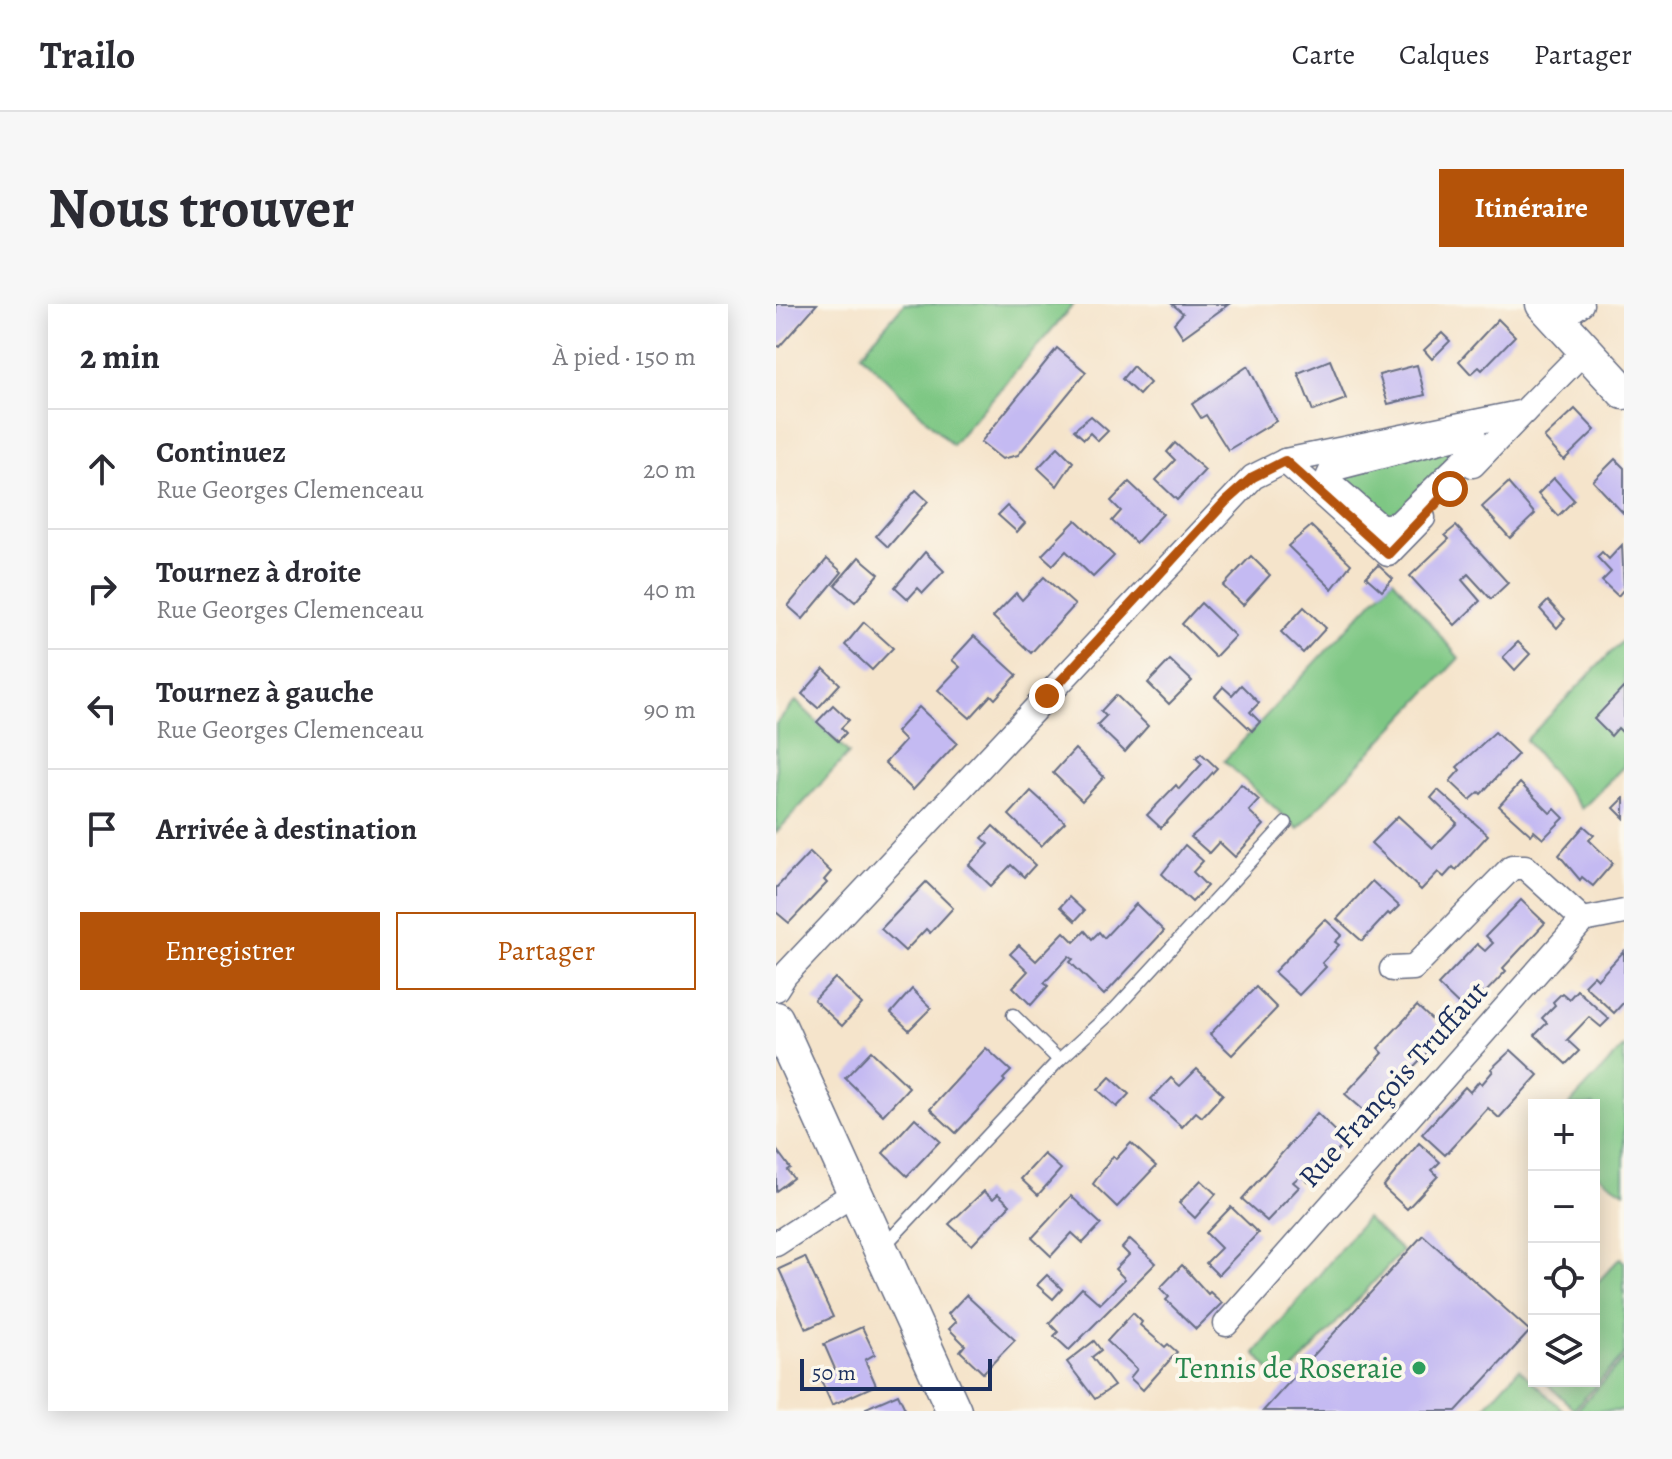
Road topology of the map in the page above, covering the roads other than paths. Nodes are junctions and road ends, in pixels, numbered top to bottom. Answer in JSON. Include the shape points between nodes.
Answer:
{"nodes":[{"id":1,"x":1560,"y":310,"type":"edge"},
{"id":2,"x":1584,"y":351,"type":"junction"},
{"id":3,"x":1624,"y":392,"type":"edge"},
{"id":4,"x":1524,"y":412,"type":"junction"},
{"id":5,"x":1285,"y":461,"type":"junction"},
{"id":6,"x":1381,"y":527,"type":"joint"},
{"id":7,"x":1286,"y":823,"type":"dead end"},
{"id":8,"x":1624,"y":912,"type":"edge"},
{"id":9,"x":1583,"y":920,"type":"junction"},
{"id":10,"x":1392,"y":969,"type":"dead end"},
{"id":11,"x":776,"y":989,"type":"edge"},
{"id":12,"x":1013,"y":1015,"type":"dead end"},
{"id":13,"x":776,"y":1019,"type":"edge"},
{"id":14,"x":1059,"y":1060,"type":"junction"},
{"id":15,"x":853,"y":1194,"type":"junction"},
{"id":16,"x":776,"y":1244,"type":"edge"},
{"id":17,"x":879,"y":1252,"type":"junction"},
{"id":18,"x":1226,"y":1324,"type":"dead end"},
{"id":19,"x":954,"y":1411,"type":"edge"}],
"edges":[{"from":1,"to":2,"type":"street"},
{"from":2,"to":3,"type":"street"},
{"from":2,"to":4,"type":"street"},
{"from":4,"to":5,"type":"street"},
{"from":4,"to":5,"type":"street","via":[[1388,554]]},
{"from":5,"to":11,"type":"street","via":[[1253,477],[1226,501]]},
{"from":6,"to":6,"type":"street","via":[[1398,524],[1477,447],[1475,439],[1468,434],[1332,469],[1327,480]]},
{"from":7,"to":14,"type":"lane","via":[[1115,1009]]},
{"from":8,"to":9,"type":"street"},
{"from":9,"to":10,"type":"street","via":[[1525,867],[1512,867],[1413,968]]},
{"from":9,"to":18,"type":"street","name":"Rue François Truffaut"},
{"from":12,"to":14,"type":"lane"},
{"from":13,"to":15,"type":"street"},
{"from":14,"to":17,"type":"lane"},
{"from":15,"to":16,"type":"street"},
{"from":15,"to":17,"type":"street"},
{"from":17,"to":19,"type":"street"}]}
